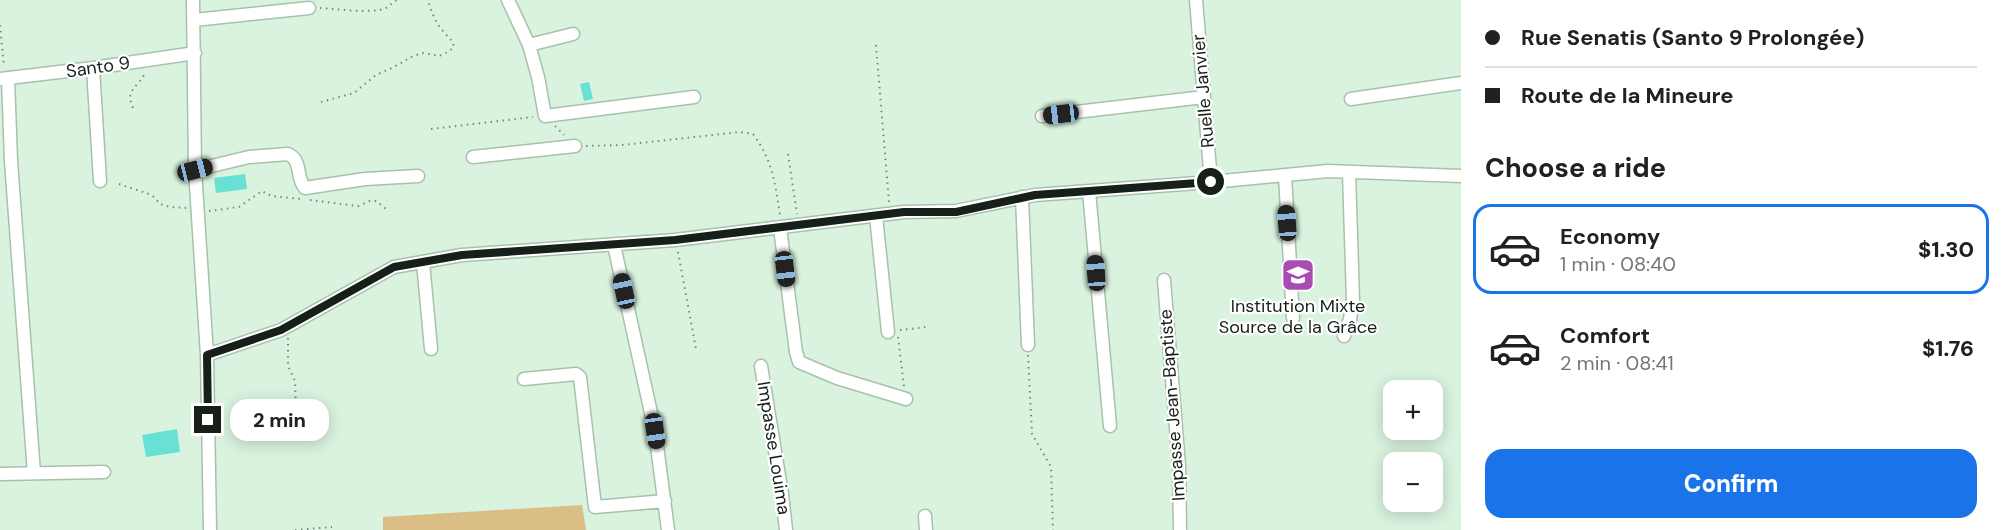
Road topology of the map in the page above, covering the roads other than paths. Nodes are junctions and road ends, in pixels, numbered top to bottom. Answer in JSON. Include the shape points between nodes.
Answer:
{"nodes":[{"id":1,"x":193,"y":0,"type":"edge"},
{"id":2,"x":508,"y":0,"type":"edge"},
{"id":3,"x":1196,"y":0,"type":"edge"},
{"id":4,"x":309,"y":8,"type":"road end"},
{"id":5,"x":194,"y":20,"type":"junction"},
{"id":6,"x":573,"y":34,"type":"dead end"},
{"id":7,"x":529,"y":45,"type":"junction"},
{"id":8,"x":195,"y":53,"type":"junction"},
{"id":9,"x":93,"y":68,"type":"junction"},
{"id":10,"x":5,"y":78,"type":"edge"},
{"id":11,"x":1461,"y":83,"type":"edge"},
{"id":12,"x":694,"y":97,"type":"dead end"},
{"id":13,"x":1204,"y":97,"type":"junction"},
{"id":14,"x":1351,"y":99,"type":"dead end"},
{"id":15,"x":1042,"y":116,"type":"dead end"},
{"id":16,"x":574,"y":146,"type":"road end"},
{"id":17,"x":473,"y":157,"type":"dead end"},
{"id":18,"x":195,"y":170,"type":"junction"},
{"id":19,"x":1349,"y":172,"type":"junction"},
{"id":20,"x":418,"y":176,"type":"dead end"},
{"id":21,"x":1285,"y":176,"type":"junction"},
{"id":22,"x":1461,"y":176,"type":"edge"},
{"id":23,"x":100,"y":181,"type":"dead end"},
{"id":24,"x":1211,"y":182,"type":"junction"},
{"id":25,"x":1089,"y":191,"type":"junction"},
{"id":26,"x":1022,"y":198,"type":"junction"},
{"id":27,"x":876,"y":216,"type":"junction"},
{"id":28,"x":781,"y":228,"type":"junction"},
{"id":29,"x":614,"y":245,"type":"junction"},
{"id":30,"x":423,"y":262,"type":"junction"},
{"id":31,"x":1164,"y":280,"type":"dead end"},
{"id":32,"x":1293,"y":318,"type":"dead end"},
{"id":33,"x":888,"y":332,"type":"dead end"},
{"id":34,"x":1344,"y":336,"type":"dead end"},
{"id":35,"x":1028,"y":345,"type":"road end"},
{"id":36,"x":431,"y":349,"type":"dead end"},
{"id":37,"x":207,"y":355,"type":"junction"},
{"id":38,"x":761,"y":366,"type":"dead end"},
{"id":39,"x":524,"y":379,"type":"dead end"},
{"id":40,"x":906,"y":399,"type":"road end"},
{"id":41,"x":1110,"y":426,"type":"dead end"},
{"id":42,"x":104,"y":472,"type":"dead end"},
{"id":43,"x":34,"y":473,"type":"junction"},
{"id":44,"x":0,"y":474,"type":"edge"},
{"id":45,"x":665,"y":501,"type":"junction"},
{"id":46,"x":925,"y":516,"type":"dead end"},
{"id":47,"x":210,"y":530,"type":"edge"},
{"id":48,"x":668,"y":530,"type":"edge"},
{"id":49,"x":786,"y":530,"type":"edge"},
{"id":50,"x":926,"y":530,"type":"edge"},
{"id":51,"x":1179,"y":530,"type":"edge"}],
"edges":[{"from":1,"to":5,"type":"street"},
{"from":2,"to":7,"type":"street"},
{"from":3,"to":13,"type":"street","name":"Ruelle Janvier"},
{"from":4,"to":5,"type":"street"},
{"from":5,"to":8,"type":"street"},
{"from":6,"to":7,"type":"street"},
{"from":7,"to":12,"type":"street","via":[[545,116]]},
{"from":8,"to":9,"type":"street","name":"Santo 9"},
{"from":8,"to":18,"type":"street"},
{"from":9,"to":10,"type":"street","name":"Santo 9"},
{"from":9,"to":23,"type":"street"},
{"from":10,"to":43,"type":"street"},
{"from":11,"to":14,"type":"street"},
{"from":13,"to":15,"type":"street"},
{"from":13,"to":24,"type":"street","name":"Ruelle Janvier"},
{"from":16,"to":17,"type":"street"},
{"from":18,"to":20,"type":"street","via":[[249,157],[288,154],[298,162],[305,188]]},
{"from":18,"to":37,"type":"street"},
{"from":19,"to":21,"type":"street"},
{"from":19,"to":22,"type":"street"},
{"from":19,"to":34,"type":"street","via":[[1353,300]]},
{"from":21,"to":24,"type":"street"},
{"from":21,"to":32,"type":"street"},
{"from":24,"to":25,"type":"street"},
{"from":25,"to":26,"type":"street"},
{"from":25,"to":41,"type":"street"},
{"from":26,"to":27,"type":"street","via":[[956,212]]},
{"from":26,"to":35,"type":"street"},
{"from":27,"to":28,"type":"street"},
{"from":27,"to":33,"type":"street"},
{"from":28,"to":29,"type":"street"},
{"from":28,"to":40,"type":"street","via":[[800,362]]},
{"from":29,"to":30,"type":"street","via":[[462,255]]},
{"from":29,"to":45,"type":"street","via":[[655,431]]},
{"from":30,"to":36,"type":"street"},
{"from":30,"to":37,"type":"street","via":[[394,267],[288,327]]},
{"from":31,"to":51,"type":"street","name":"Impasse Jean-Baptiste","via":[[1179,466]]},
{"from":37,"to":47,"type":"street"},
{"from":38,"to":49,"type":"street","name":"Impasse Louima"},
{"from":39,"to":45,"type":"street","via":[[580,376],[595,507]]},
{"from":42,"to":43,"type":"street"},
{"from":43,"to":44,"type":"street"},
{"from":45,"to":48,"type":"street"},
{"from":46,"to":50,"type":"street"}]}
